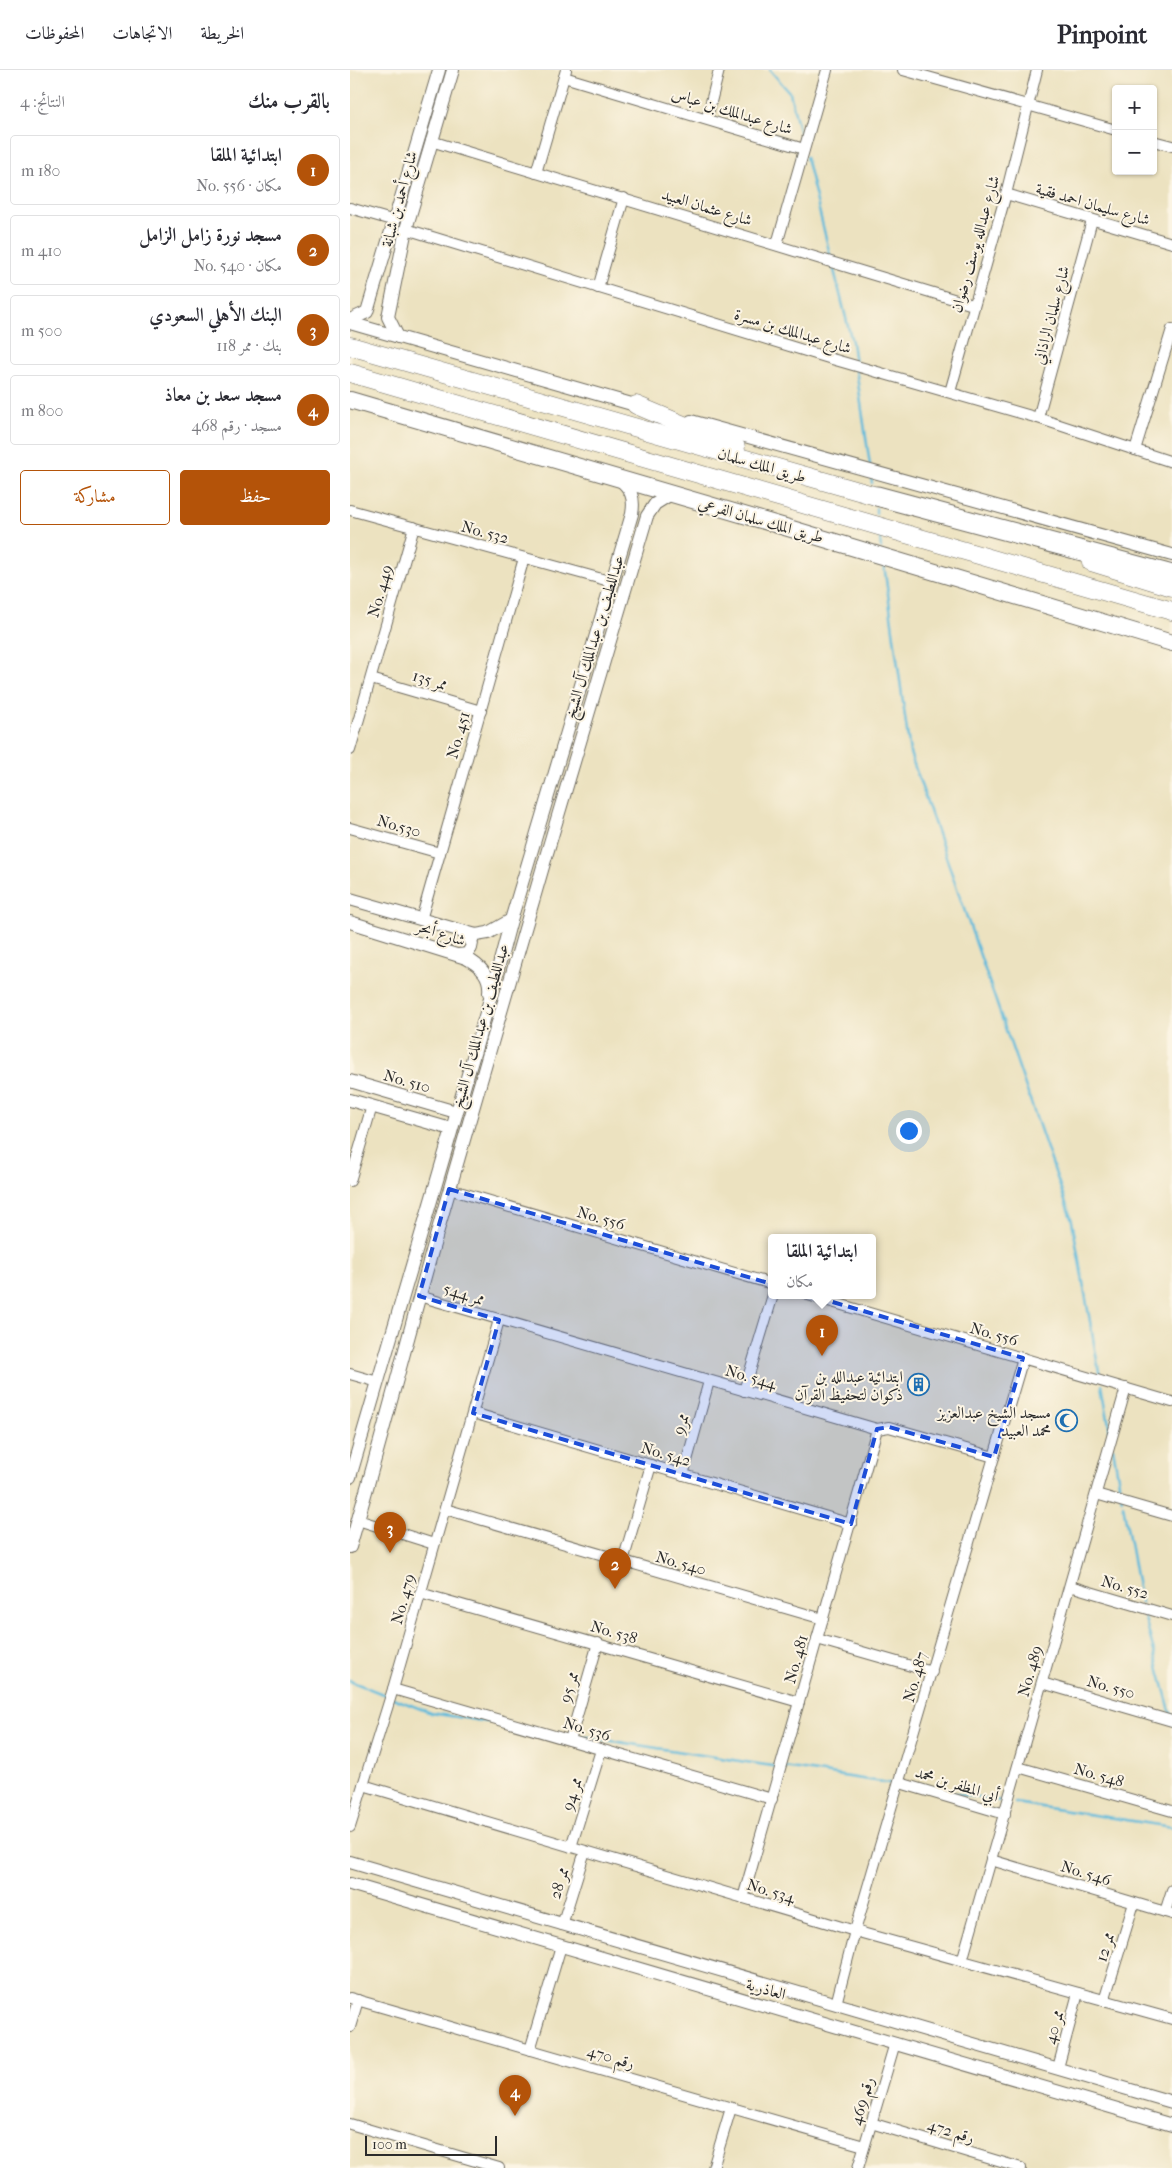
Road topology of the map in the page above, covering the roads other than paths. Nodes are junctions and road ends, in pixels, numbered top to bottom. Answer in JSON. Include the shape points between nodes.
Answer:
{"nodes":[{"id":1,"x":439,"y":70,"type":"edge"},
{"id":2,"x":453,"y":70,"type":"edge"},
{"id":3,"x":719,"y":70,"type":"edge"},
{"id":4,"x":827,"y":70,"type":"edge"},
{"id":5,"x":903,"y":70,"type":"edge"},
{"id":6,"x":1037,"y":70,"type":"edge"},
{"id":7,"x":565,"y":74,"type":"edge"},
{"id":8,"x":1027,"y":104,"type":"junction"},
{"id":9,"x":707,"y":118,"type":"junction"},
{"id":10,"x":1112,"y":129,"type":"edge"},
{"id":11,"x":431,"y":141,"type":"junction"},
{"id":12,"x":1157,"y":142,"type":"edge"},
{"id":13,"x":1172,"y":146,"type":"edge"},
{"id":14,"x":804,"y":148,"type":"junction"},
{"id":15,"x":536,"y":173,"type":"junction"},
{"id":16,"x":1006,"y":194,"type":"junction"},
{"id":17,"x":624,"y":198,"type":"junction"},
{"id":18,"x":350,"y":208,"type":"edge"},
{"id":19,"x":1092,"y":220,"type":"junction"},
{"id":20,"x":395,"y":221,"type":"junction"},
{"id":21,"x":406,"y":229,"type":"junction"},
{"id":22,"x":1172,"y":243,"type":"edge"},
{"id":23,"x":777,"y":244,"type":"junction"},
{"id":24,"x":598,"y":288,"type":"junction"},
{"id":25,"x":973,"y":305,"type":"junction"},
{"id":26,"x":350,"y":321,"type":"edge"},
{"id":27,"x":1172,"y":329,"type":"edge"},
{"id":28,"x":398,"y":337,"type":"junction"},
{"id":29,"x":350,"y":346,"type":"edge"},
{"id":30,"x":350,"y":373,"type":"edge"},
{"id":31,"x":350,"y":378,"type":"edge"},
{"id":32,"x":379,"y":382,"type":"junction"},
{"id":33,"x":950,"y":392,"type":"junction"},
{"id":34,"x":350,"y":400,"type":"edge"},
{"id":35,"x":636,"y":405,"type":"junction"},
{"id":36,"x":1038,"y":418,"type":"junction"},
{"id":37,"x":1135,"y":450,"type":"junction"},
{"id":38,"x":1172,"y":462,"type":"edge"},
{"id":39,"x":618,"y":478,"type":"junction"},
{"id":40,"x":812,"y":479,"type":"junction"},
{"id":41,"x":671,"y":494,"type":"junction"},
{"id":42,"x":877,"y":496,"type":"junction"},
{"id":43,"x":350,"y":510,"type":"edge"},
{"id":44,"x":632,"y":514,"type":"junction"},
{"id":45,"x":647,"y":516,"type":"junction"},
{"id":46,"x":414,"y":527,"type":"junction"},
{"id":47,"x":1169,"y":551,"type":"edge"},
{"id":48,"x":524,"y":558,"type":"junction"},
{"id":49,"x":1172,"y":575,"type":"edge"},
{"id":50,"x":613,"y":582,"type":"junction"},
{"id":51,"x":1172,"y":587,"type":"edge"},
{"id":52,"x":1172,"y":610,"type":"edge"},
{"id":53,"x":1172,"y":644,"type":"edge"},
{"id":54,"x":372,"y":679,"type":"junction"},
{"id":55,"x":481,"y":711,"type":"junction"},
{"id":56,"x":350,"y":750,"type":"edge"},
{"id":57,"x":350,"y":828,"type":"edge"},
{"id":58,"x":440,"y":853,"type":"junction"},
{"id":59,"x":350,"y":899,"type":"edge"},
{"id":60,"x":421,"y":920,"type":"junction"},
{"id":61,"x":511,"y":920,"type":"junction"},
{"id":62,"x":350,"y":922,"type":"edge"},
{"id":63,"x":462,"y":931,"type":"junction"},
{"id":64,"x":459,"y":955,"type":"junction"},
{"id":65,"x":488,"y":1006,"type":"junction"},
{"id":66,"x":350,"y":1081,"type":"edge"},
{"id":67,"x":350,"y":1100,"type":"edge"},
{"id":68,"x":372,"y":1106,"type":"junction"},
{"id":69,"x":440,"y":1108,"type":"junction"},
{"id":70,"x":456,"y":1112,"type":"junction"},
{"id":71,"x":436,"y":1125,"type":"junction"},
{"id":72,"x":451,"y":1129,"type":"junction"},
{"id":73,"x":351,"y":1177,"type":"edge"},
{"id":74,"x":449,"y":1189,"type":"junction"},
{"id":75,"x":768,"y":1283,"type":"edge"},
{"id":76,"x":419,"y":1296,"type":"junction"},
{"id":77,"x":772,"y":1299,"type":"edge"},
{"id":78,"x":822,"y":1299,"type":"edge"},
{"id":79,"x":499,"y":1320,"type":"junction"},
{"id":80,"x":1023,"y":1358,"type":"junction"},
{"id":81,"x":350,"y":1374,"type":"edge"},
{"id":82,"x":709,"y":1381,"type":"junction"},
{"id":83,"x":378,"y":1382,"type":"junction"},
{"id":84,"x":1126,"y":1388,"type":"junction"},
{"id":85,"x":744,"y":1391,"type":"junction"},
{"id":86,"x":1172,"y":1402,"type":"edge"},
{"id":87,"x":473,"y":1413,"type":"junction"},
{"id":88,"x":877,"y":1429,"type":"junction"},
{"id":89,"x":357,"y":1452,"type":"junction"},
{"id":90,"x":376,"y":1458,"type":"junction"},
{"id":91,"x":994,"y":1458,"type":"junction"},
{"id":92,"x":651,"y":1465,"type":"junction"},
{"id":93,"x":683,"y":1475,"type":"junction"},
{"id":94,"x":350,"y":1476,"type":"edge"},
{"id":95,"x":1096,"y":1494,"type":"junction"},
{"id":96,"x":445,"y":1509,"type":"junction"},
{"id":97,"x":1172,"y":1516,"type":"edge"},
{"id":98,"x":358,"y":1520,"type":"junction"},
{"id":99,"x":851,"y":1524,"type":"junction"},
{"id":100,"x":434,"y":1544,"type":"junction"},
{"id":101,"x":350,"y":1547,"type":"edge"},
{"id":102,"x":623,"y":1561,"type":"junction"},
{"id":103,"x":1070,"y":1586,"type":"junction"},
{"id":104,"x":420,"y":1593,"type":"junction"},
{"id":105,"x":1172,"y":1616,"type":"edge"},
{"id":106,"x":823,"y":1620,"type":"junction"},
{"id":107,"x":817,"y":1638,"type":"junction"},
{"id":108,"x":598,"y":1643,"type":"junction"},
{"id":109,"x":932,"y":1672,"type":"junction"},
{"id":110,"x":1042,"y":1682,"type":"junction"},
{"id":111,"x":393,"y":1688,"type":"junction"},
{"id":112,"x":800,"y":1702,"type":"junction"},
{"id":113,"x":1172,"y":1721,"type":"edge"},
{"id":114,"x":570,"y":1740,"type":"junction"},
{"id":115,"x":601,"y":1750,"type":"junction"},
{"id":116,"x":1018,"y":1767,"type":"junction"},
{"id":117,"x":900,"y":1783,"type":"junction"},
{"id":118,"x":363,"y":1785,"type":"junction"},
{"id":119,"x":772,"y":1799,"type":"junction"},
{"id":120,"x":1172,"y":1811,"type":"edge"},
{"id":121,"x":1005,"y":1814,"type":"junction"},
{"id":122,"x":350,"y":1827,"type":"edge"},
{"id":123,"x":571,"y":1847,"type":"junction"},
{"id":124,"x":585,"y":1851,"type":"junction"},
{"id":125,"x":991,"y":1860,"type":"junction"},
{"id":126,"x":350,"y":1862,"type":"edge"},
{"id":127,"x":350,"y":1884,"type":"edge"},
{"id":128,"x":1172,"y":1890,"type":"edge"},
{"id":129,"x":453,"y":1893,"type":"junction"},
{"id":130,"x":743,"y":1898,"type":"junction"},
{"id":131,"x":1134,"y":1903,"type":"junction"},
{"id":132,"x":445,"y":1912,"type":"junction"},
{"id":133,"x":1169,"y":1913,"type":"edge"},
{"id":134,"x":562,"y":1924,"type":"junction"},
{"id":135,"x":855,"y":1931,"type":"junction"},
{"id":136,"x":561,"y":1946,"type":"junction"},
{"id":137,"x":962,"y":1961,"type":"junction"},
{"id":138,"x":1078,"y":1993,"type":"junction"},
{"id":139,"x":354,"y":1999,"type":"edge"},
{"id":140,"x":1104,"y":2001,"type":"junction"},
{"id":141,"x":836,"y":2004,"type":"junction"},
{"id":142,"x":1172,"y":2019,"type":"edge"},
{"id":143,"x":897,"y":2022,"type":"junction"},
{"id":144,"x":350,"y":2027,"type":"edge"},
{"id":145,"x":893,"y":2043,"type":"junction"},
{"id":146,"x":530,"y":2050,"type":"junction"},
{"id":147,"x":1058,"y":2068,"type":"junction"},
{"id":148,"x":1172,"y":2102,"type":"edge"},
{"id":149,"x":731,"y":2108,"type":"junction"},
{"id":150,"x":871,"y":2123,"type":"junction"},
{"id":151,"x":350,"y":2124,"type":"edge"},
{"id":152,"x":1172,"y":2125,"type":"edge"},
{"id":153,"x":864,"y":2146,"type":"junction"},
{"id":154,"x":985,"y":2157,"type":"junction"},
{"id":155,"x":499,"y":2168,"type":"edge"},
{"id":156,"x":713,"y":2168,"type":"edge"},
{"id":157,"x":858,"y":2168,"type":"edge"},
{"id":158,"x":982,"y":2168,"type":"edge"},
{"id":159,"x":1021,"y":2168,"type":"edge"}],
"edges":[{"from":1,"to":20,"type":"street","name":"شارع أحمد بن شبانة"},
{"from":2,"to":11,"type":"street","name":"شارع أحمد بن شبانة"},
{"from":3,"to":9,"type":"street"},
{"from":4,"to":14,"type":"street"},
{"from":5,"to":8,"type":"street"},
{"from":6,"to":8,"type":"street","name":"شارع عبدالله يوسف رضوان"},
{"from":7,"to":9,"type":"street","name":"شارع عبدالملك بن عباس"},
{"from":7,"to":15,"type":"street"},
{"from":8,"to":10,"type":"street"},
{"from":8,"to":16,"type":"street","name":"شارع عبدالله يوسف رضوان"},
{"from":9,"to":14,"type":"street","name":"شارع عبدالملك بن عباس"},
{"from":11,"to":15,"type":"street","name":"شارع عثمان العبيد"},
{"from":11,"to":21,"type":"street","name":"شارع أحمد بن شبانة"},
{"from":12,"to":13,"type":"street"},
{"from":14,"to":23,"type":"street"},
{"from":15,"to":17,"type":"street","name":"شارع عثمان العبيد"},
{"from":16,"to":19,"type":"street","name":"شارع سليمان احمد فقية"},
{"from":16,"to":25,"type":"street","name":"شارع عبدالله يوسف رضوان"},
{"from":17,"to":23,"type":"street","name":"شارع عثمان العبيد"},
{"from":17,"to":24,"type":"street"},
{"from":18,"to":20,"type":"street"},
{"from":19,"to":22,"type":"street","name":"شارع سليمان احمد فقية"},
{"from":19,"to":36,"type":"street","name":"شارع سلمان الراذاني"},
{"from":20,"to":26,"type":"street","name":"شارع أحمد بن شبانة","via":[[367,312]]},
{"from":21,"to":24,"type":"street","name":"شارع عبدالملك بن مسرة"},
{"from":21,"to":28,"type":"street","name":"شارع أحمد بن شبانة","via":[[388,317]]},
{"from":23,"to":25,"type":"street","name":"شارع عثمان العبيد"},
{"from":24,"to":33,"type":"street","name":"شارع عبدالملك بن مسرة"},
{"from":25,"to":33,"type":"street","name":"شارع عبدالله يوسف رضوان"},
{"from":26,"to":28,"type":"street"},
{"from":27,"to":37,"type":"street"},
{"from":28,"to":35,"type":"street"},
{"from":29,"to":40,"type":"highway","name":"طريق الملك سلمان"},
{"from":30,"to":32,"type":"highway","name":"طريق الملك سلمان"},
{"from":31,"to":32,"type":"main road"},
{"from":32,"to":52,"type":"highway","name":"طريق الملك سلمان"},
{"from":33,"to":36,"type":"street","name":"شارع عبدالملك بن مسرة"},
{"from":34,"to":39,"type":"main road","name":"طريق الملك سلمان الفرعي"},
{"from":35,"to":40,"type":"highway"},
{"from":35,"to":47,"type":"street"},
{"from":36,"to":37,"type":"street","name":"شارع عبدالملك بن مسرة"},
{"from":37,"to":38,"type":"street","name":"شارع عبدالملك بن مسرة"},
{"from":39,"to":41,"type":"main road","name":"طريق الملك سلمان الفرعي"},
{"from":39,"to":44,"type":"street","via":[[629,487]]},
{"from":40,"to":42,"type":"highway","name":"طريق الملك سلمان"},
{"from":41,"to":45,"type":"street","via":[[655,504]]},
{"from":41,"to":53,"type":"main road","name":"طريق الملك سلمان الفرعي"},
{"from":42,"to":49,"type":"highway"},
{"from":42,"to":51,"type":"highway","name":"طريق الملك سلمان"},
{"from":43,"to":46,"type":"street","name":"No. 532"},
{"from":44,"to":45,"type":"street","via":[[643,512]]},
{"from":44,"to":50,"type":"street","name":"عبداللطيف بن عبدالملك آل الشيخ"},
{"from":45,"to":74,"type":"street","name":"عبداللطيف بن عبدالملك آل الشيخ"},
{"from":46,"to":48,"type":"street","name":"No. 532"},
{"from":46,"to":54,"type":"street","name":"No. 449"},
{"from":48,"to":50,"type":"street","name":"No. 532"},
{"from":48,"to":55,"type":"street","name":"No. 451"},
{"from":50,"to":61,"type":"street","name":"عبداللطيف بن عبدالملك آل الشيخ"},
{"from":54,"to":55,"type":"street","name":"ممر 135"},
{"from":54,"to":56,"type":"street","name":"No. 449"},
{"from":55,"to":58,"type":"street","name":"No. 451"},
{"from":57,"to":58,"type":"street","name":"No.530"},
{"from":58,"to":60,"type":"street","name":"No. 451"},
{"from":59,"to":60,"type":"street","name":"شارع أبحر"},
{"from":60,"to":63,"type":"street","name":"شارع أبحر"},
{"from":61,"to":63,"type":"street","name":"شارع أبحر","via":[[488,933],[476,935]]},
{"from":61,"to":65,"type":"street","name":"عبداللطيف بن عبدالملك آل الشيخ"},
{"from":62,"to":64,"type":"street","name":"شارع أبحر"},
{"from":63,"to":64,"type":"street","via":[[472,943],[472,948],[467,954]]},
{"from":64,"to":65,"type":"street","name":"شارع أبحر","via":[[479,965],[490,983]]},
{"from":65,"to":70,"type":"street","name":"عبداللطيف بن عبدالملك آل الشيخ"},
{"from":66,"to":69,"type":"street","name":"No. 510"},
{"from":67,"to":68,"type":"street","name":"No. 510"},
{"from":68,"to":71,"type":"street","name":"No. 510"},
{"from":68,"to":73,"type":"street"},
{"from":69,"to":70,"type":"street","name":"No. 510"},
{"from":69,"to":71,"type":"street","via":[[448,1118]]},
{"from":70,"to":72,"type":"street","name":"عبداللطيف بن عبدالملك آل الشيخ"},
{"from":71,"to":72,"type":"street","name":"No. 510"},
{"from":72,"to":83,"type":"street","name":"عبداللطيف بن عبدالملك آل الشيخ"},
{"from":74,"to":75,"type":"street","name":"No. 556"},
{"from":74,"to":76,"type":"street","name":"عبداللطيف بن عبدالملك آل الشيخ"},
{"from":76,"to":79,"type":"street","name":"ممر 544"},
{"from":76,"to":90,"type":"street","name":"عبداللطيف بن عبدالملك آل الشيخ"},
{"from":77,"to":85,"type":"street"},
{"from":78,"to":80,"type":"street","name":"No. 556"},
{"from":79,"to":82,"type":"street","name":"No. 544"},
{"from":79,"to":87,"type":"street","name":"No. 479"},
{"from":80,"to":84,"type":"street","name":"No. 556"},
{"from":80,"to":91,"type":"street","name":"No. 487"},
{"from":81,"to":83,"type":"street"},
{"from":82,"to":85,"type":"street","name":"No. 544"},
{"from":82,"to":93,"type":"street","name":"ممر9"},
{"from":83,"to":89,"type":"street","name":"عبداللطيف بن عبدالملك آل الشيخ"},
{"from":84,"to":86,"type":"street","name":"No. 556"},
{"from":84,"to":95,"type":"street","name":"No. 489"},
{"from":85,"to":88,"type":"street","name":"No. 544"},
{"from":87,"to":92,"type":"street","name":"No. 542"},
{"from":87,"to":96,"type":"street","name":"No. 479"},
{"from":88,"to":91,"type":"street","name":"No. 544","via":[[889,1427]]},
{"from":88,"to":99,"type":"street","name":"No. 481"},
{"from":89,"to":90,"type":"street"},
{"from":89,"to":94,"type":"street","name":"عبداللطيف بن عبدالملك آل الشيخ"},
{"from":90,"to":98,"type":"street","name":"عبداللطيف بن عبدالملك آل الشيخ"},
{"from":91,"to":109,"type":"street","name":"No. 487"},
{"from":92,"to":93,"type":"street","name":"No. 542"},
{"from":92,"to":102,"type":"street"},
{"from":93,"to":99,"type":"street","name":"No. 542"},
{"from":95,"to":97,"type":"street"},
{"from":95,"to":103,"type":"street","name":"No. 489"},
{"from":96,"to":100,"type":"street","name":"No. 479"},
{"from":96,"to":102,"type":"street","name":"No. 540"},
{"from":98,"to":100,"type":"street"},
{"from":98,"to":101,"type":"street","name":"عبداللطيف بن عبدالملك آل الشيخ"},
{"from":99,"to":106,"type":"street","name":"No. 481"},
{"from":100,"to":104,"type":"street","name":"No. 479"},
{"from":102,"to":106,"type":"street","name":"No. 540"},
{"from":103,"to":105,"type":"street","name":"No. 552"},
{"from":103,"to":110,"type":"street","name":"No. 489"},
{"from":104,"to":108,"type":"street","name":"No. 538"},
{"from":104,"to":111,"type":"street","name":"No. 479"},
{"from":106,"to":107,"type":"street","name":"No. 481"},
{"from":107,"to":109,"type":"street"},
{"from":107,"to":112,"type":"street","name":"No. 481"},
{"from":108,"to":112,"type":"street","name":"No. 538"},
{"from":108,"to":114,"type":"street","name":"ممر 95"},
{"from":109,"to":117,"type":"street","name":"No. 487"},
{"from":110,"to":113,"type":"street","name":"No. 550"},
{"from":110,"to":116,"type":"street","name":"No. 489"},
{"from":111,"to":114,"type":"street","name":"No. 536"},
{"from":111,"to":118,"type":"street","name":"No. 479"},
{"from":112,"to":119,"type":"street","name":"No. 481"},
{"from":114,"to":115,"type":"street","name":"No. 536"},
{"from":115,"to":119,"type":"street","name":"No. 536"},
{"from":115,"to":123,"type":"street","name":"ممر 94"},
{"from":116,"to":120,"type":"street","name":"No. 548"},
{"from":116,"to":121,"type":"street","name":"No. 489"},
{"from":117,"to":121,"type":"street","name":"أبي المظفر بن محمد"},
{"from":117,"to":135,"type":"street","name":"No. 487"},
{"from":118,"to":122,"type":"street","name":"No. 479"},
{"from":118,"to":123,"type":"street","name":"No. 534"},
{"from":119,"to":130,"type":"street","name":"No. 481"},
{"from":121,"to":125,"type":"street","name":"No. 489"},
{"from":123,"to":124,"type":"street","name":"No. 534"},
{"from":124,"to":130,"type":"street","name":"No. 534"},
{"from":124,"to":134,"type":"street","name":"ممر 28"},
{"from":125,"to":131,"type":"street","name":"No. 546"},
{"from":125,"to":137,"type":"street","name":"No. 489"},
{"from":126,"to":129,"type":"street","name":"العاذرية"},
{"from":127,"to":132,"type":"street","name":"العاذرية"},
{"from":128,"to":133,"type":"street"},
{"from":129,"to":132,"type":"street"},
{"from":129,"to":134,"type":"street","name":"العاذرية"},
{"from":130,"to":135,"type":"street","name":"No. 534"},
{"from":131,"to":133,"type":"street","name":"No. 546"},
{"from":131,"to":140,"type":"street","name":"ممر 12"},
{"from":132,"to":136,"type":"street","name":"العاذرية"},
{"from":134,"to":141,"type":"street","name":"العاذرية"},
{"from":135,"to":137,"type":"street","name":"No. 534"},
{"from":135,"to":141,"type":"street","name":"No. 487"},
{"from":136,"to":145,"type":"street","name":"العاذرية"},
{"from":136,"to":146,"type":"street"},
{"from":137,"to":138,"type":"street","name":"No. 534"},
{"from":138,"to":140,"type":"street","name":"No. 534"},
{"from":138,"to":147,"type":"street","name":"ممر 40"},
{"from":139,"to":144,"type":"street"},
{"from":139,"to":146,"type":"street","name":"رقم 470"},
{"from":140,"to":142,"type":"street","name":"No. 534"},
{"from":141,"to":143,"type":"street","name":"العاذرية"},
{"from":143,"to":145,"type":"street"},
{"from":143,"to":147,"type":"street","name":"العاذرية"},
{"from":145,"to":150,"type":"street","name":"رقم 469"},
{"from":145,"to":152,"type":"street","name":"العاذرية"},
{"from":146,"to":149,"type":"street","name":"رقم 470"},
{"from":147,"to":148,"type":"street","name":"العاذرية"},
{"from":149,"to":153,"type":"street","name":"رقم 470"},
{"from":149,"to":156,"type":"street"},
{"from":150,"to":153,"type":"street","name":"رقم 469"},
{"from":150,"to":154,"type":"street","name":"رقم 472"},
{"from":151,"to":155,"type":"street"},
{"from":153,"to":157,"type":"street","name":"رقم 469"},
{"from":154,"to":158,"type":"street"},
{"from":154,"to":159,"type":"street","name":"رقم 472"}]}
